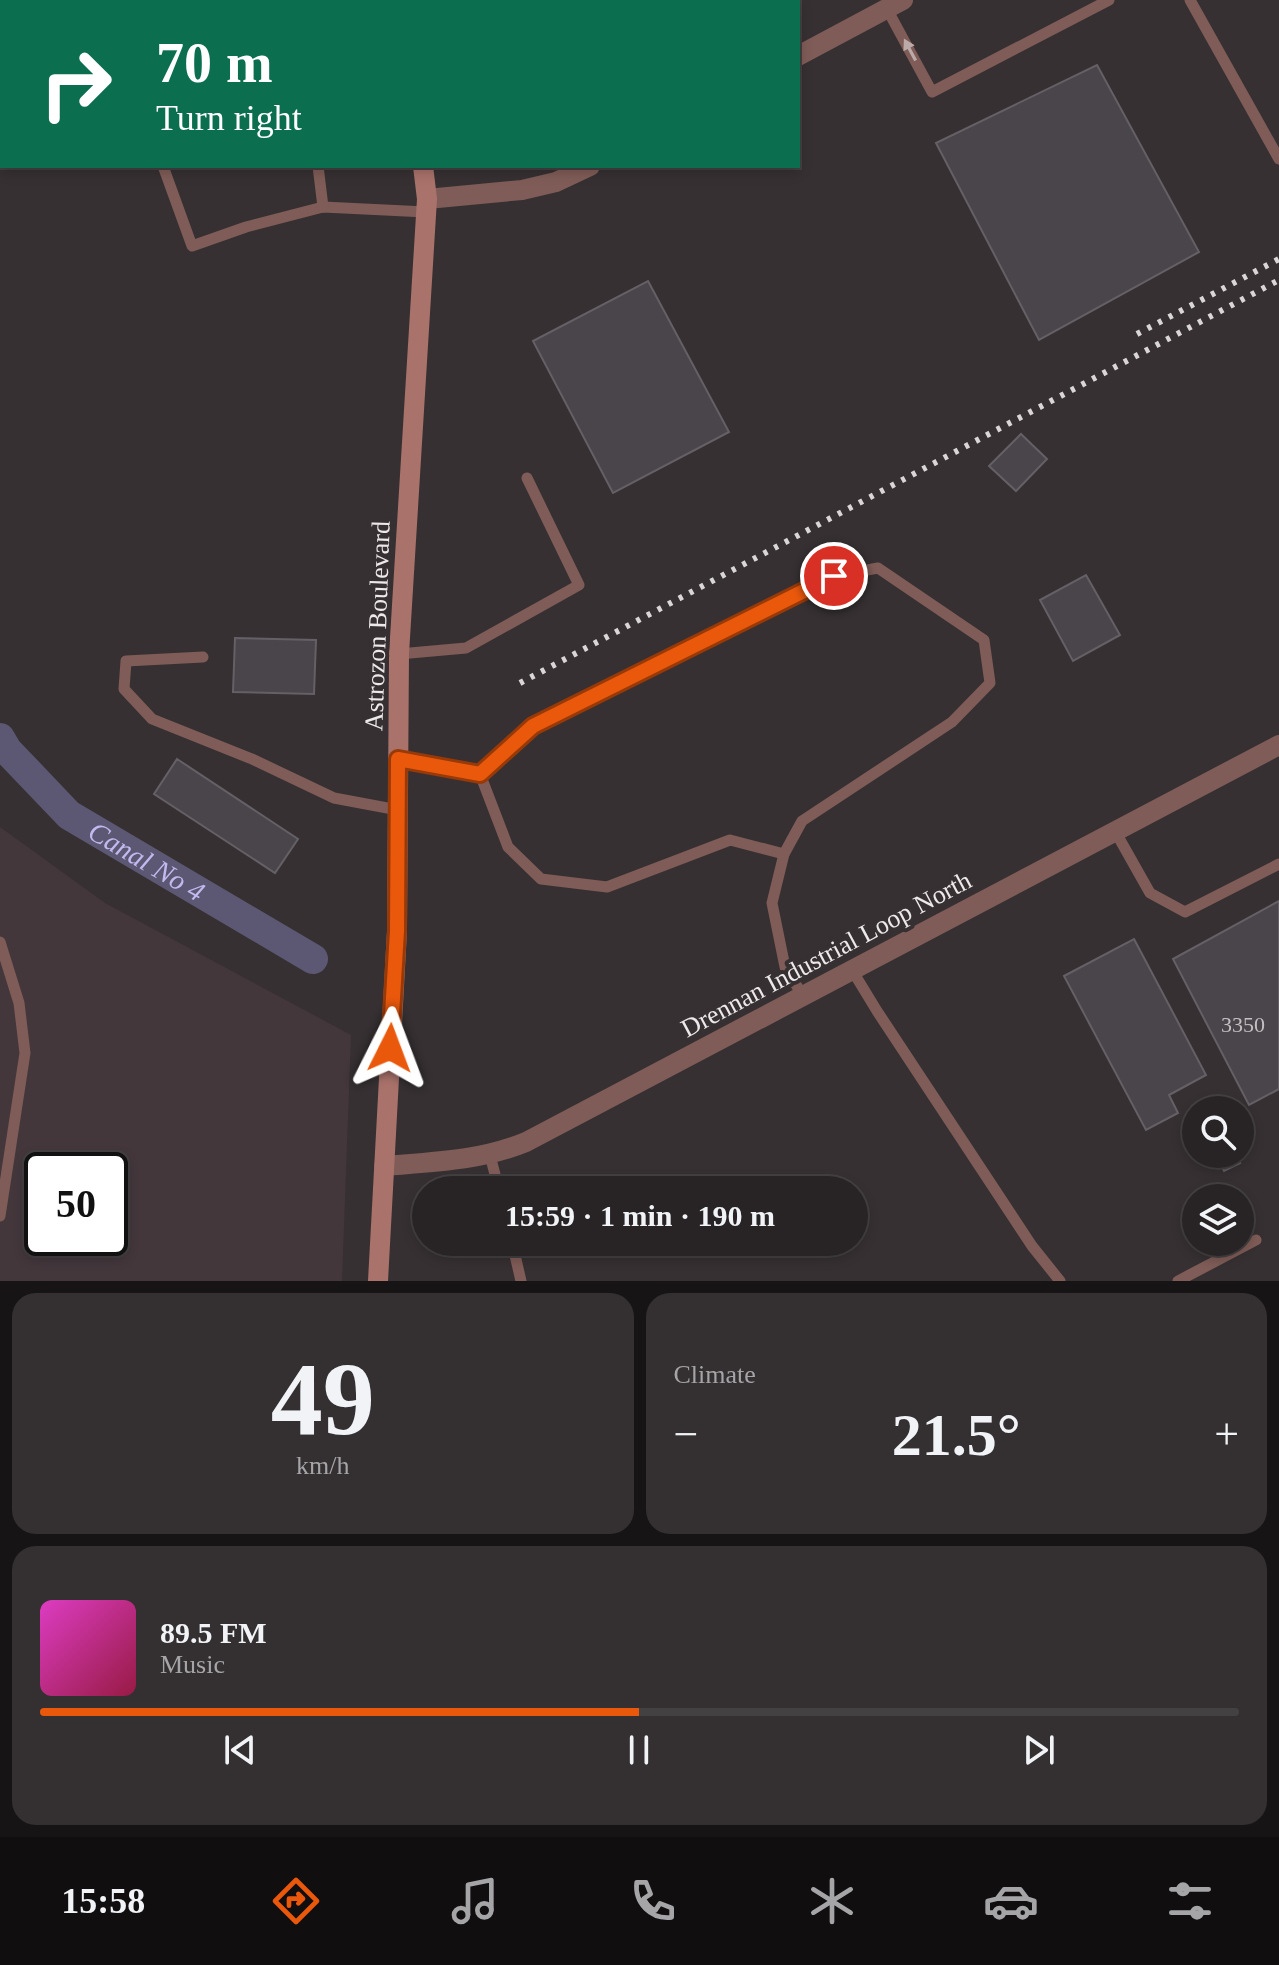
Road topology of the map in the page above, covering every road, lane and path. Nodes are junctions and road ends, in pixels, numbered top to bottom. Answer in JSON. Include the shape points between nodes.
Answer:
{"nodes":[{"id":1,"x":1109,"y":0,"type":"edge"},
{"id":2,"x":1190,"y":0,"type":"edge"},
{"id":3,"x":895,"y":4,"type":"edge"},
{"id":4,"x":800,"y":55,"type":"edge"},
{"id":5,"x":1279,"y":159,"type":"edge"},
{"id":6,"x":164,"y":168,"type":"edge"},
{"id":7,"x":318,"y":168,"type":"edge"},
{"id":8,"x":423,"y":168,"type":"edge"},
{"id":9,"x":586,"y":168,"type":"edge"},
{"id":10,"x":426,"y":205,"type":"junction"},
{"id":11,"x":323,"y":207,"type":"junction"},
{"id":12,"x":527,"y":478,"type":"dead end"},
{"id":13,"x":399,"y":654,"type":"junction"},
{"id":14,"x":203,"y":657,"type":"dead end"},
{"id":15,"x":1279,"y":745,"type":"edge"},
{"id":16,"x":398,"y":759,"type":"junction"},
{"id":17,"x":480,"y":774,"type":"junction"},
{"id":18,"x":398,"y":810,"type":"junction"},
{"id":19,"x":1115,"y":831,"type":"junction"},
{"id":20,"x":784,"y":854,"type":"junction"},
{"id":21,"x":1279,"y":864,"type":"edge"},
{"id":22,"x":0,"y":942,"type":"edge"},
{"id":23,"x":852,"y":970,"type":"junction"},
{"id":24,"x":803,"y":996,"type":"junction"},
{"id":25,"x":490,"y":1155,"type":"junction"},
{"id":26,"x":384,"y":1166,"type":"junction"},
{"id":27,"x":495,"y":1176,"type":"edge"},
{"id":28,"x":0,"y":1216,"type":"edge"},
{"id":29,"x":1256,"y":1240,"type":"dead end"},
{"id":30,"x":515,"y":1256,"type":"edge"},
{"id":31,"x":378,"y":1281,"type":"edge"},
{"id":32,"x":521,"y":1281,"type":"edge"},
{"id":33,"x":1060,"y":1281,"type":"edge"},
{"id":34,"x":1178,"y":1281,"type":"edge"}],
"edges":[{"from":1,"to":3,"type":"lane","one_way":true,"via":[[932,92]]},
{"from":2,"to":5,"type":"lane"},
{"from":3,"to":4,"type":"street"},
{"from":6,"to":11,"type":"lane","via":[[192,246]]},
{"from":7,"to":11,"type":"lane"},
{"from":8,"to":10,"type":"main road","name":"Astrozon Boulevard"},
{"from":9,"to":10,"type":"street","via":[[522,190]]},
{"from":10,"to":11,"type":"lane"},
{"from":10,"to":13,"type":"main road","name":"Astrozon Boulevard"},
{"from":12,"to":13,"type":"lane","via":[[579,585],[466,648]]},
{"from":13,"to":16,"type":"main road","name":"Astrozon Boulevard"},
{"from":14,"to":18,"type":"lane","via":[[126,661],[124,689],[152,719],[334,798]]},
{"from":15,"to":19,"type":"street","name":"Drennan Industrial Loop North"},
{"from":16,"to":17,"type":"lane"},
{"from":16,"to":18,"type":"main road","name":"Astrozon Boulevard"},
{"from":17,"to":20,"type":"lane","via":[[508,847],[541,879],[607,887],[730,840]]},
{"from":17,"to":20,"type":"lane","via":[[533,726],[834,576],[878,568],[984,640],[990,683],[952,722],[802,821]]},
{"from":18,"to":26,"type":"main road","name":"Astrozon Boulevard"},
{"from":19,"to":21,"type":"lane","via":[[1150,893],[1185,912]]},
{"from":19,"to":23,"type":"street","name":"Drennan Industrial Loop North"},
{"from":20,"to":24,"type":"lane","via":[[772,903],[785,967]]},
{"from":22,"to":28,"type":"lane","via":[[19,1003],[25,1053]]},
{"from":23,"to":24,"type":"street","name":"Drennan Industrial Loop North"},
{"from":23,"to":33,"type":"lane"},
{"from":24,"to":25,"type":"street","name":"Drennan Industrial Loop North","via":[[526,1142]]},
{"from":25,"to":26,"type":"street","name":"Drennan Industrial Loop North"},
{"from":25,"to":27,"type":"lane"},
{"from":26,"to":31,"type":"main road","name":"Astrozon Boulevard"},
{"from":29,"to":34,"type":"lane"},
{"from":30,"to":32,"type":"lane"}]}
